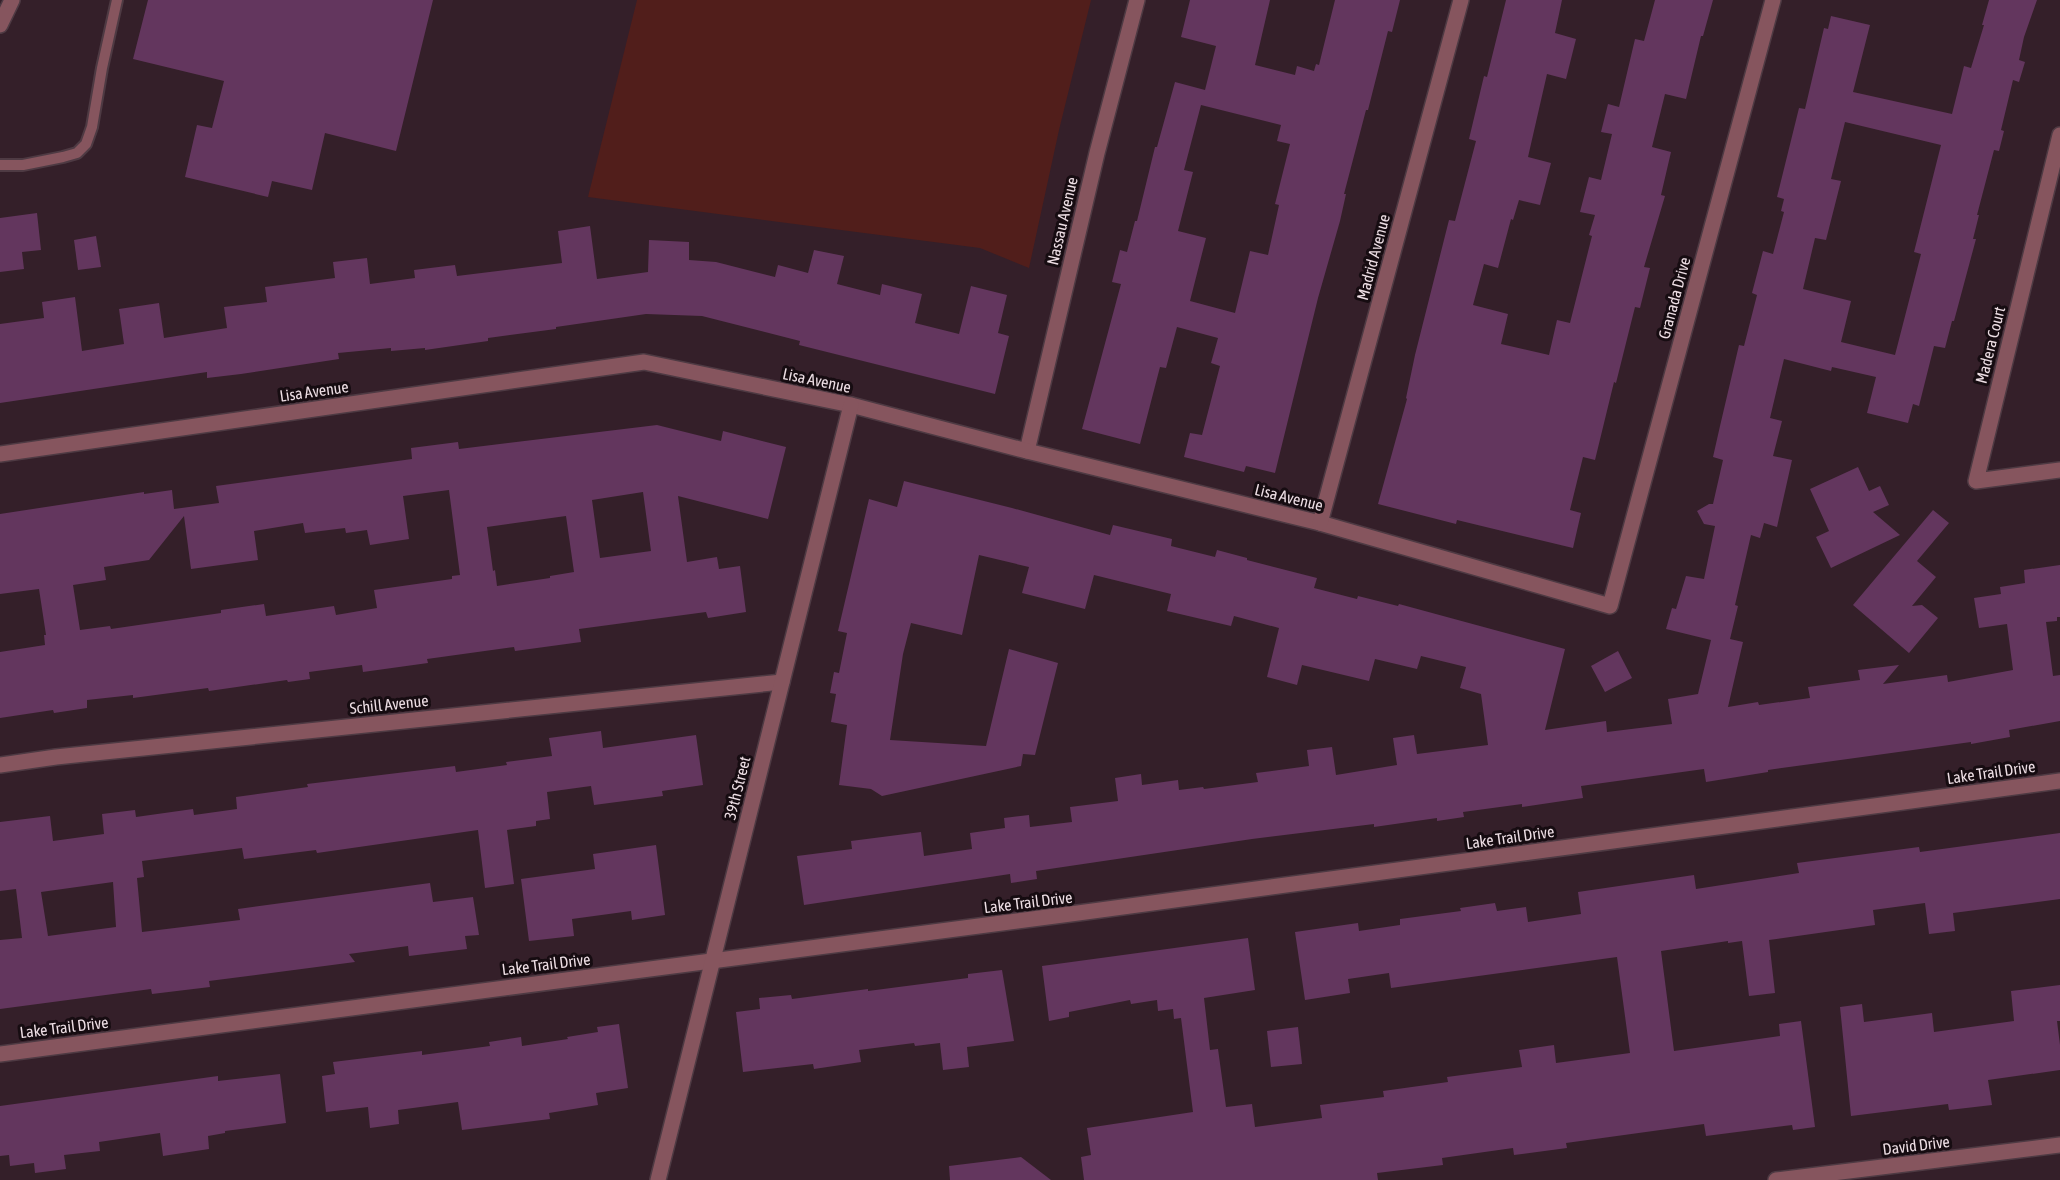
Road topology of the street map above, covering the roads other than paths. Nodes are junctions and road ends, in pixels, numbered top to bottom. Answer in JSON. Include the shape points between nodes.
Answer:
{"nodes":[{"id":1,"x":12,"y":0,"type":"edge"},
{"id":2,"x":117,"y":0,"type":"edge"},
{"id":3,"x":1137,"y":0,"type":"edge"},
{"id":4,"x":1461,"y":0,"type":"edge"},
{"id":5,"x":1773,"y":0,"type":"edge"},
{"id":6,"x":0,"y":26,"type":"edge"},
{"id":7,"x":2060,"y":135,"type":"edge"},
{"id":8,"x":0,"y":165,"type":"edge"},
{"id":9,"x":851,"y":405,"type":"junction"},
{"id":10,"x":1027,"y":451,"type":"junction"},
{"id":11,"x":0,"y":454,"type":"edge"},
{"id":12,"x":2060,"y":471,"type":"edge"},
{"id":13,"x":1320,"y":523,"type":"junction"},
{"id":14,"x":1610,"y":606,"type":"joint"},
{"id":15,"x":782,"y":681,"type":"junction"},
{"id":16,"x":0,"y":765,"type":"edge"},
{"id":17,"x":2060,"y":780,"type":"edge"},
{"id":18,"x":712,"y":961,"type":"junction"},
{"id":19,"x":0,"y":1054,"type":"edge"},
{"id":20,"x":2060,"y":1145,"type":"edge"},
{"id":21,"x":658,"y":1180,"type":"edge"},
{"id":22,"x":1776,"y":1180,"type":"edge"}],
"edges":[{"from":1,"to":6,"type":"street"},
{"from":2,"to":8,"type":"lane","via":[[86,144],[77,153],[63,157]]},
{"from":3,"to":10,"type":"street","name":"Nassau Avenue","via":[[1096,153]]},
{"from":4,"to":13,"type":"street","name":"Madrid Avenue"},
{"from":5,"to":14,"type":"street","name":"Granada Drive"},
{"from":7,"to":12,"type":"street","name":"Madera Court","via":[[1976,481]]},
{"from":9,"to":10,"type":"street","name":"Lisa Avenue"},
{"from":9,"to":11,"type":"street","name":"Lisa Avenue","via":[[644,362]]},
{"from":9,"to":15,"type":"street","name":"39th Street"},
{"from":10,"to":13,"type":"street","name":"Lisa Avenue"},
{"from":13,"to":14,"type":"street","name":"Lisa Avenue"},
{"from":15,"to":16,"type":"street","name":"Schill Avenue"},
{"from":15,"to":18,"type":"street","name":"39th Street"},
{"from":17,"to":18,"type":"street","name":"Lake Trail Drive"},
{"from":18,"to":19,"type":"street","name":"Lake Trail Drive"},
{"from":18,"to":21,"type":"street","name":"39th Street"},
{"from":20,"to":22,"type":"street","name":"David Drive"}]}
